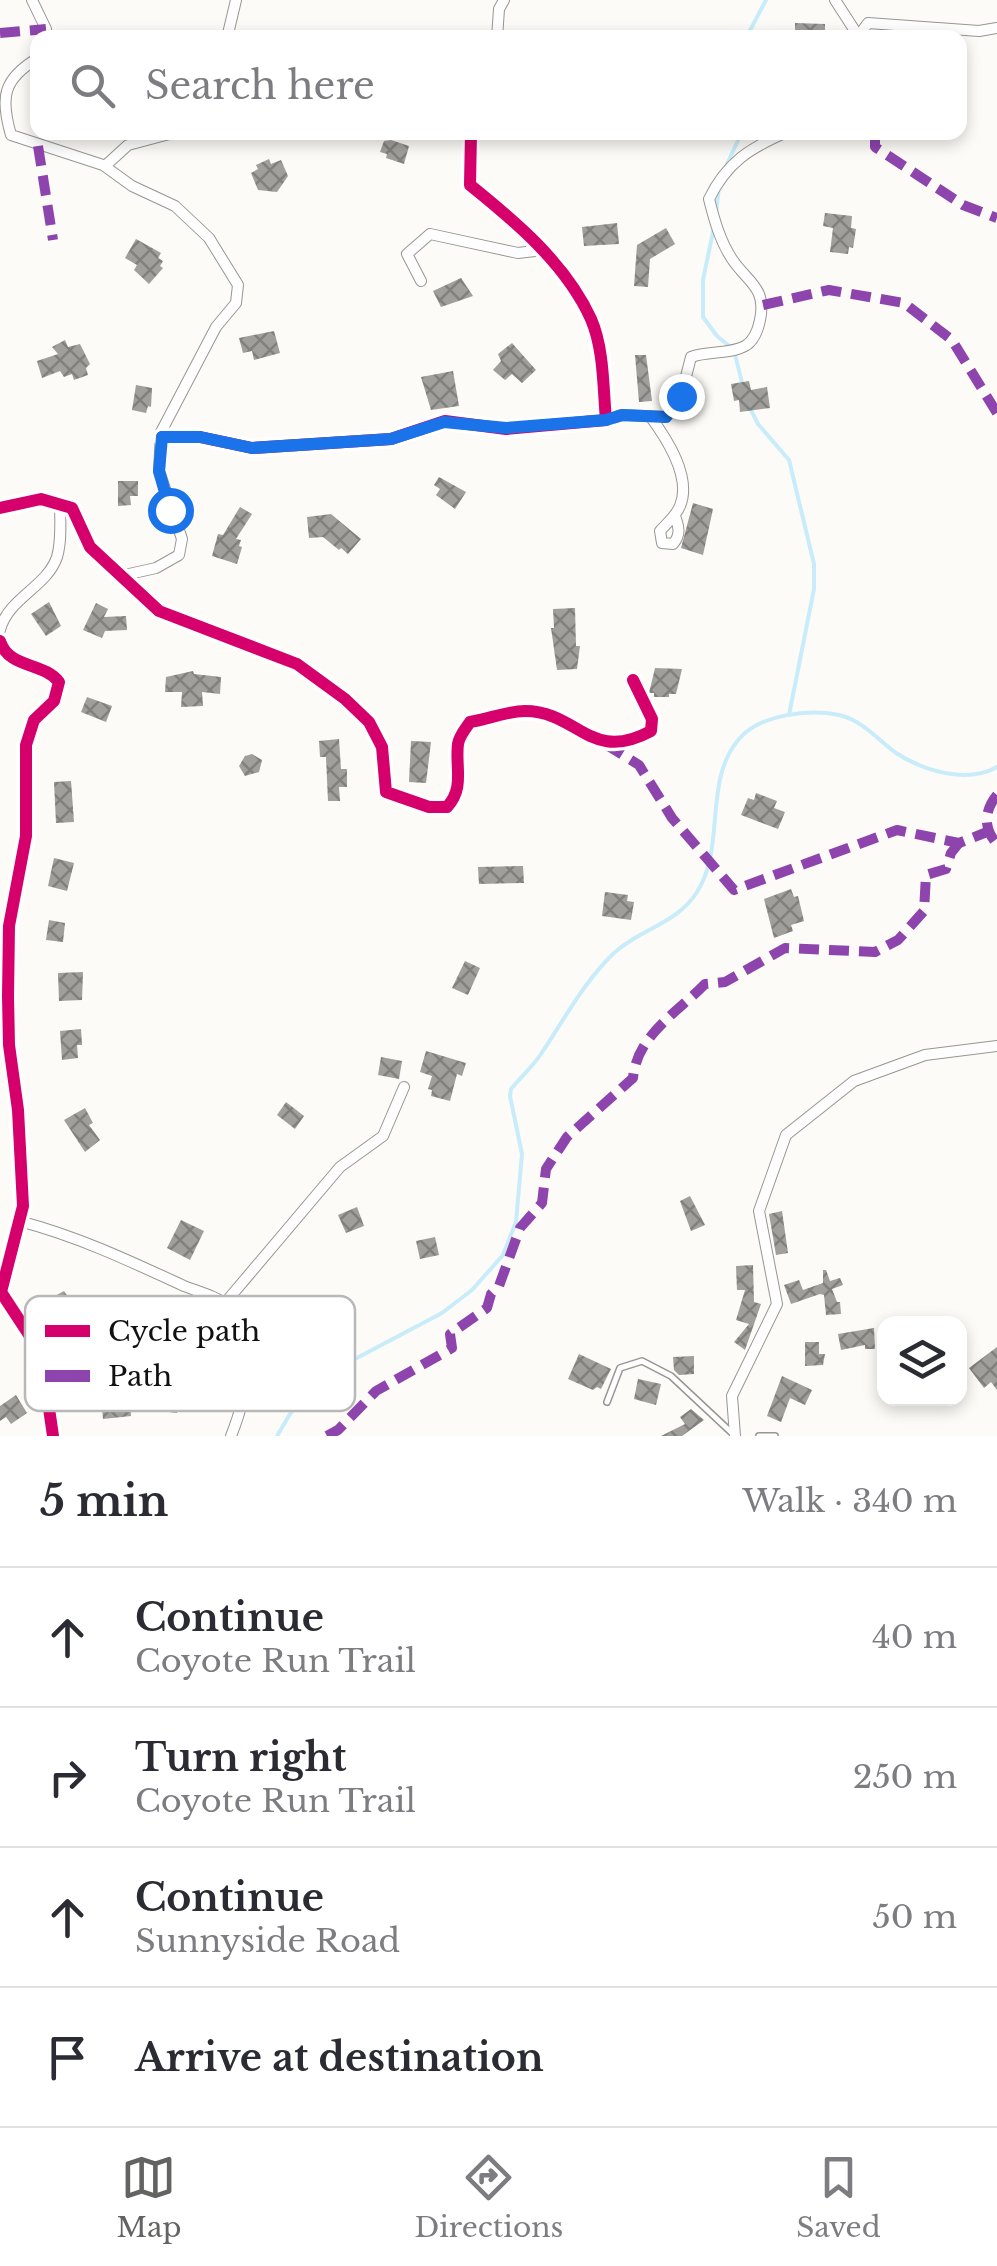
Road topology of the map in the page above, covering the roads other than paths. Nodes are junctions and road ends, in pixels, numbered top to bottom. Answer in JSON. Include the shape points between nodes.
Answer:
{"nodes":[{"id":1,"x":32,"y":0,"type":"edge"},
{"id":2,"x":236,"y":0,"type":"edge"},
{"id":3,"x":504,"y":0,"type":"edge"},
{"id":4,"x":835,"y":0,"type":"edge"},
{"id":5,"x":997,"y":28,"type":"edge"},
{"id":6,"x":46,"y":30,"type":"edge"},
{"id":7,"x":228,"y":30,"type":"edge"},
{"id":8,"x":498,"y":30,"type":"edge"},
{"id":9,"x":853,"y":30,"type":"edge"},
{"id":10,"x":862,"y":30,"type":"edge"},
{"id":11,"x":962,"y":30,"type":"edge"},
{"id":12,"x":967,"y":30,"type":"edge"},
{"id":13,"x":30,"y":63,"type":"edge"},
{"id":14,"x":147,"y":140,"type":"edge"},
{"id":15,"x":471,"y":140,"type":"edge"},
{"id":16,"x":768,"y":140,"type":"edge"},
{"id":17,"x":104,"y":166,"type":"junction"},
{"id":18,"x":544,"y":250,"type":"junction"},
{"id":19,"x":421,"y":280,"type":"dead end"},
{"id":20,"x":650,"y":416,"type":"junction"},
{"id":21,"x":606,"y":420,"type":"junction"},
{"id":22,"x":162,"y":435,"type":"junction"},
{"id":23,"x":60,"y":502,"type":"junction"},
{"id":24,"x":0,"y":508,"type":"edge"},
{"id":25,"x":675,"y":516,"type":"dead end"},
{"id":26,"x":120,"y":576,"type":"junction"},
{"id":27,"x":0,"y":630,"type":"edge"},
{"id":28,"x":0,"y":641,"type":"edge"},
{"id":29,"x":632,"y":680,"type":"dead end"},
{"id":30,"x":997,"y":1046,"type":"edge"},
{"id":31,"x":404,"y":1087,"type":"dead end"},
{"id":32,"x":19,"y":1221,"type":"junction"},
{"id":33,"x":0,"y":1292,"type":"edge"},
{"id":34,"x":209,"y":1296,"type":"edge"},
{"id":35,"x":231,"y":1296,"type":"edge"},
{"id":36,"x":25,"y":1329,"type":"edge"},
{"id":37,"x":606,"y":1402,"type":"dead end"},
{"id":38,"x":49,"y":1411,"type":"edge"},
{"id":39,"x":238,"y":1411,"type":"edge"},
{"id":40,"x":53,"y":1436,"type":"edge"},
{"id":41,"x":231,"y":1436,"type":"edge"},
{"id":42,"x":735,"y":1436,"type":"edge"},
{"id":43,"x":759,"y":1436,"type":"edge"},
{"id":44,"x":775,"y":1436,"type":"edge"}],
"edges":[{"from":1,"to":6,"type":"street"},
{"from":2,"to":7,"type":"street"},
{"from":3,"to":8,"type":"street"},
{"from":4,"to":9,"type":"street"},
{"from":5,"to":12,"type":"street"},
{"from":10,"to":11,"type":"street","via":[[868,24]]},
{"from":13,"to":17,"type":"street","via":[[3,90],[2,115],[11,135]]},
{"from":14,"to":17,"type":"street","via":[[128,145]]},
{"from":15,"to":18,"type":"street","via":[[470,185]]},
{"from":16,"to":20,"type":"street","via":[[721,174],[709,199],[716,228],[759,294],[758,328],[749,344],[691,357],[681,396],[666,417]]},
{"from":17,"to":22,"type":"street","via":[[176,206],[209,238],[238,285],[236,303],[216,327]]},
{"from":18,"to":19,"type":"street","via":[[518,253],[430,234],[407,254]]},
{"from":18,"to":21,"type":"street","via":[[592,321]]},
{"from":20,"to":21,"type":"street"},
{"from":20,"to":25,"type":"street","via":[[684,483]]},
{"from":21,"to":22,"type":"street","via":[[506,428],[444,422],[391,439],[252,448]]},
{"from":22,"to":26,"type":"street","via":[[159,471],[182,539],[178,555]]},
{"from":23,"to":24,"type":"street","via":[[41,498]]},
{"from":23,"to":26,"type":"street","via":[[72,508],[90,547]]},
{"from":23,"to":27,"type":"street","via":[[57,559],[3,618]]},
{"from":26,"to":29,"type":"street","via":[[159,611],[296,664],[344,700],[369,722],[382,746],[386,792],[428,807],[447,808],[456,798],[458,740],[470,722],[523,711],[548,714],[604,743],[634,740],[651,730]]},
{"from":28,"to":32,"type":"street","via":[[18,662],[59,682],[26,745],[26,836],[9,926]]},
{"from":30,"to":42,"type":"street","via":[[925,1055],[854,1081],[786,1134],[759,1211],[777,1304],[732,1396]]},
{"from":31,"to":35,"type":"street","via":[[383,1136],[340,1166]]},
{"from":32,"to":33,"type":"street"},
{"from":32,"to":34,"type":"street","via":[[65,1232]]},
{"from":33,"to":36,"type":"street"},
{"from":37,"to":42,"type":"lane","via":[[620,1368],[642,1362],[671,1376]]},
{"from":38,"to":40,"type":"street"},
{"from":39,"to":41,"type":"street"},
{"from":43,"to":44,"type":"lane"}]}
